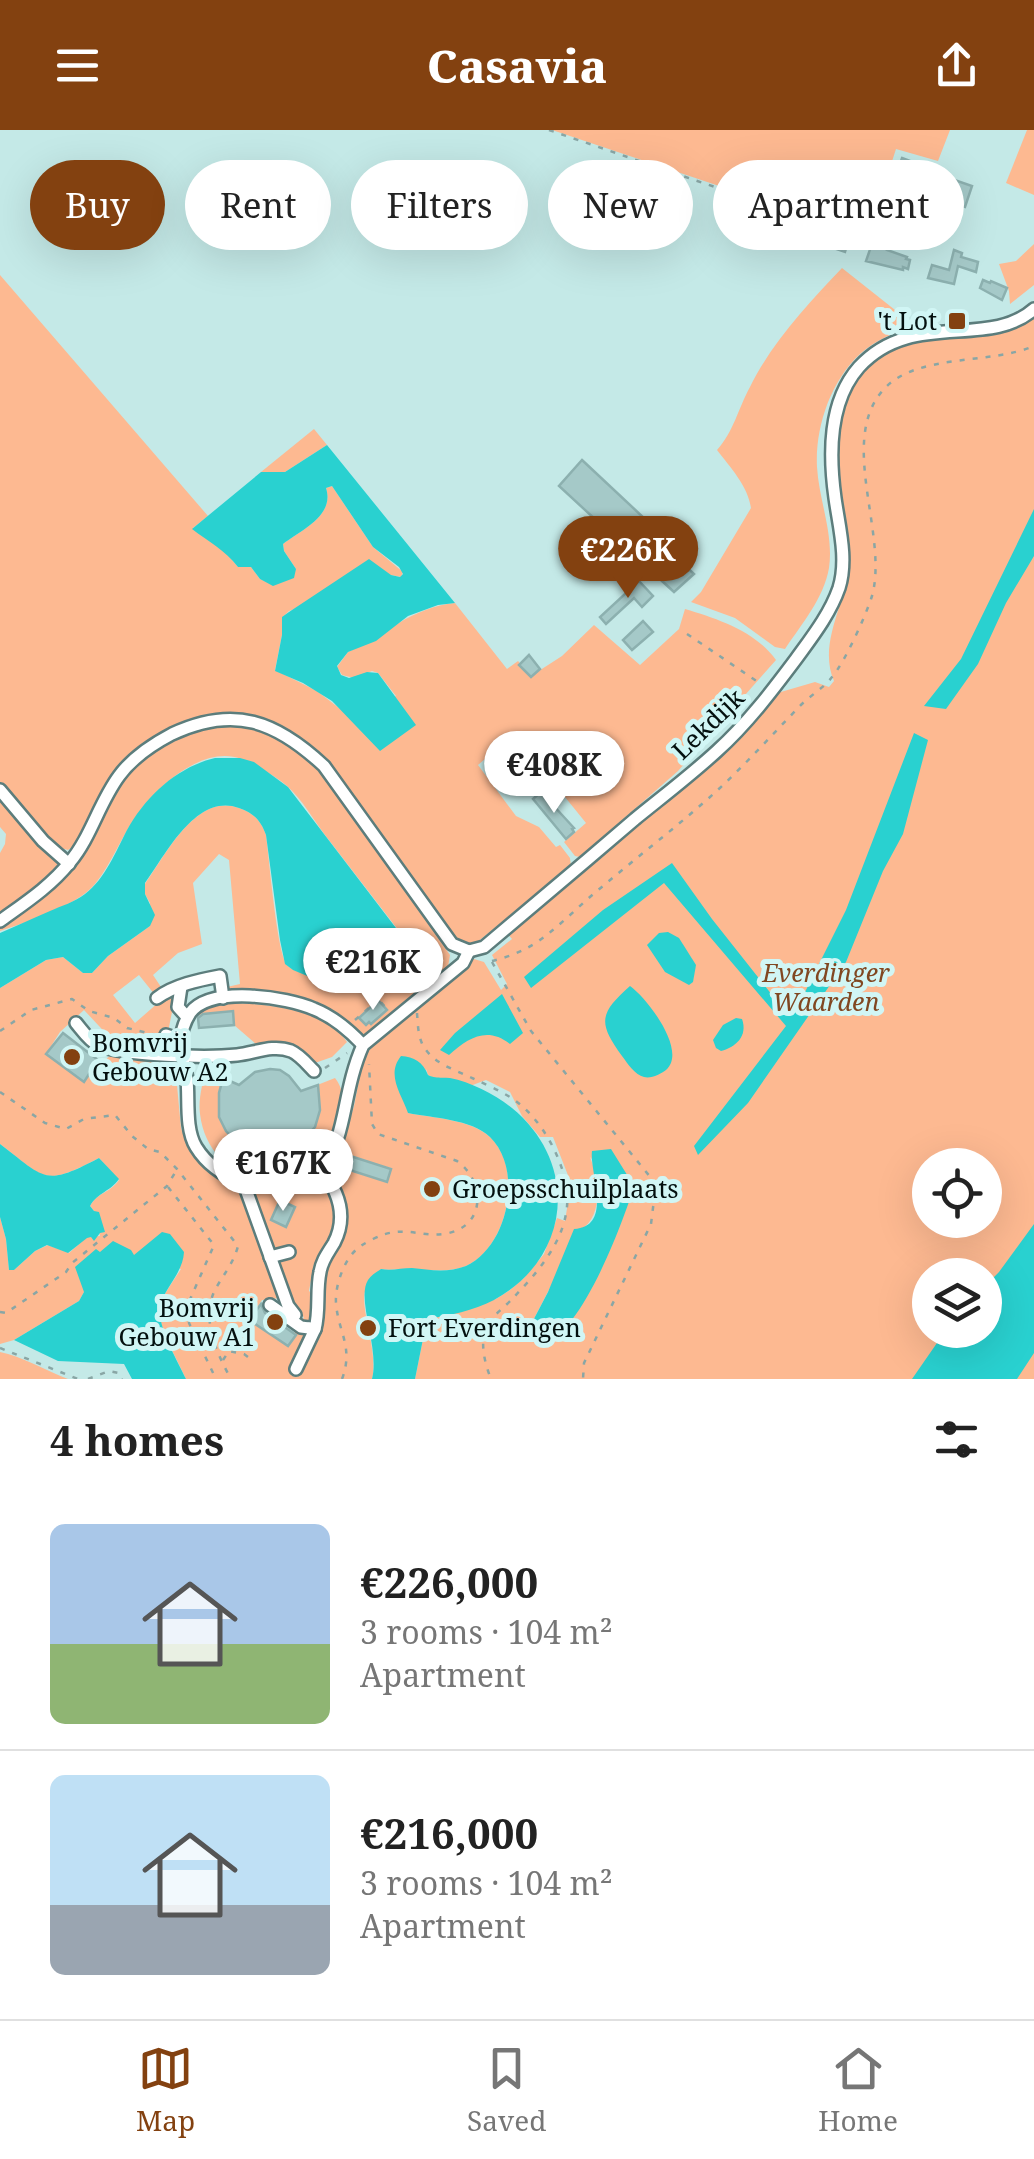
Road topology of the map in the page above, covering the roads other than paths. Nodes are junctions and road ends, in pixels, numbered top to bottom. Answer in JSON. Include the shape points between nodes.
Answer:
{"nodes":[{"id":1,"x":1034,"y":309,"type":"edge"},
{"id":2,"x":0,"y":790,"type":"edge"},
{"id":3,"x":69,"y":864,"type":"junction"},
{"id":4,"x":0,"y":921,"type":"edge"},
{"id":5,"x":469,"y":951,"type":"junction"},
{"id":6,"x":182,"y":986,"type":"junction"},
{"id":7,"x":158,"y":998,"type":"dead end"},
{"id":8,"x":224,"y":998,"type":"junction"},
{"id":9,"x":187,"y":1017,"type":"junction"},
{"id":10,"x":76,"y":1023,"type":"dead end"},
{"id":11,"x":166,"y":1036,"type":"dead end"},
{"id":12,"x":181,"y":1040,"type":"junction"},
{"id":13,"x":364,"y":1045,"type":"junction"},
{"id":14,"x":182,"y":1056,"type":"junction"},
{"id":15,"x":314,"y":1071,"type":"road end"},
{"id":16,"x":320,"y":1168,"type":"junction"},
{"id":17,"x":244,"y":1184,"type":"junction"},
{"id":18,"x":289,"y":1252,"type":"dead end"},
{"id":19,"x":270,"y":1258,"type":"junction"},
{"id":20,"x":270,"y":1305,"type":"dead end"},
{"id":21,"x":295,"y":1315,"type":"dead end"},
{"id":22,"x":312,"y":1327,"type":"junction"},
{"id":23,"x":296,"y":1368,"type":"dead end"}],
"edges":[{"from":1,"to":5,"type":"street","name":"Lekdijk","via":[[1006,324],[907,337],[856,370],[841,398],[831,454],[842,571],[817,630],[718,750],[484,947]]},
{"from":2,"to":3,"type":"street"},
{"from":3,"to":4,"type":"street"},
{"from":3,"to":5,"type":"street","via":[[120,773],[159,740],[228,717],[266,726],[301,744],[324,766],[452,944]]},
{"from":5,"to":13,"type":"street"},
{"from":6,"to":7,"type":"street"},
{"from":6,"to":8,"type":"street","via":[[220,976]]},
{"from":6,"to":9,"type":"street","via":[[178,1006]]},
{"from":8,"to":9,"type":"street","via":[[196,1006]]},
{"from":8,"to":13,"type":"street","via":[[270,998],[312,1008]]},
{"from":9,"to":12,"type":"street"},
{"from":10,"to":14,"type":"street","via":[[95,1044]]},
{"from":11,"to":12,"type":"street"},
{"from":12,"to":14,"type":"street"},
{"from":13,"to":16,"type":"street","via":[[338,1140]]},
{"from":14,"to":15,"type":"street","via":[[286,1050]]},
{"from":14,"to":17,"type":"street","via":[[196,1147],[219,1172]]},
{"from":16,"to":17,"type":"street","via":[[295,1182]]},
{"from":16,"to":22,"type":"street","via":[[342,1213],[320,1267]]},
{"from":17,"to":19,"type":"street"},
{"from":18,"to":19,"type":"street"},
{"from":19,"to":21,"type":"street"},
{"from":20,"to":22,"type":"street"},
{"from":22,"to":23,"type":"street"}]}
